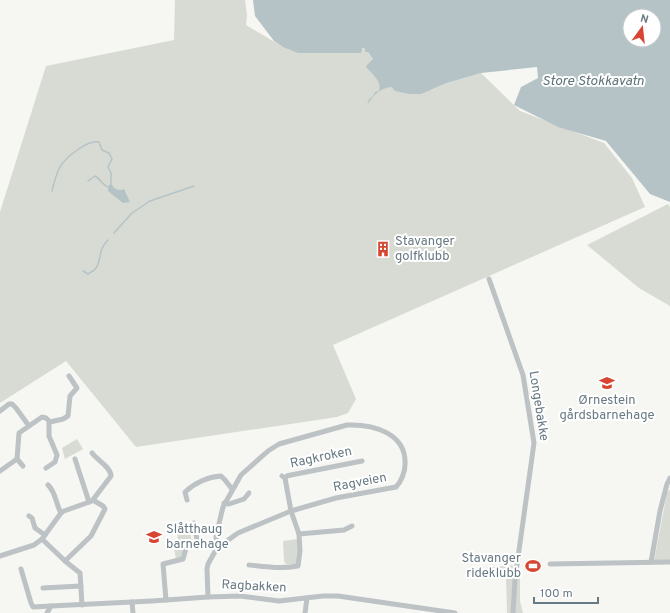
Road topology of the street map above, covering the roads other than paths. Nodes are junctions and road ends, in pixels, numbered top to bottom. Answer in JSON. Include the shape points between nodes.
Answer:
{"nodes":[{"id":1,"x":489,"y":279,"type":"dead end"},
{"id":2,"x":69,"y":376,"type":"dead end"},
{"id":3,"x":0,"y":411,"type":"edge"},
{"id":4,"x":50,"y":422,"type":"junction"},
{"id":5,"x":28,"y":426,"type":"junction"},
{"id":6,"x":92,"y":453,"type":"dead end"},
{"id":7,"x":18,"y":459,"type":"junction"},
{"id":8,"x":75,"y":459,"type":"dead end"},
{"id":9,"x":362,"y":461,"type":"dead end"},
{"id":10,"x":23,"y":466,"type":"dead end"},
{"id":11,"x":46,"y":468,"type":"dead end"},
{"id":12,"x":0,"y":471,"type":"edge"},
{"id":13,"x":670,"y":478,"type":"edge"},
{"id":14,"x":48,"y":485,"type":"dead end"},
{"id":15,"x":232,"y":489,"type":"junction"},
{"id":16,"x":249,"y":493,"type":"dead end"},
{"id":17,"x":187,"y":500,"type":"dead end"},
{"id":18,"x":91,"y":501,"type":"junction"},
{"id":19,"x":224,"y":503,"type":"junction"},
{"id":20,"x":291,"y":511,"type":"junction"},
{"id":21,"x":61,"y":513,"type":"junction"},
{"id":22,"x":29,"y":516,"type":"dead end"},
{"id":23,"x":194,"y":523,"type":"dead end"},
{"id":24,"x":352,"y":526,"type":"dead end"},
{"id":25,"x":299,"y":534,"type":"junction"},
{"id":26,"x":44,"y":537,"type":"junction"},
{"id":27,"x":217,"y":548,"type":"junction"},
{"id":28,"x":0,"y":556,"type":"edge"},
{"id":29,"x":65,"y":561,"type":"junction"},
{"id":30,"x":651,"y":562,"type":"junction"},
{"id":31,"x":670,"y":562,"type":"edge"},
{"id":32,"x":550,"y":564,"type":"dead end"},
{"id":33,"x":249,"y":565,"type":"dead end"},
{"id":34,"x":21,"y":569,"type":"dead end"},
{"id":35,"x":81,"y":586,"type":"junction"},
{"id":36,"x":43,"y":588,"type":"dead end"},
{"id":37,"x":208,"y":597,"type":"junction"},
{"id":38,"x":306,"y":598,"type":"junction"},
{"id":39,"x":166,"y":600,"type":"junction"},
{"id":40,"x":132,"y":602,"type":"junction"},
{"id":41,"x":82,"y":604,"type":"junction"},
{"id":42,"x":49,"y":611,"type":"edge"},
{"id":43,"x":420,"y":611,"type":"edge"},
{"id":44,"x":133,"y":613,"type":"edge"},
{"id":45,"x":305,"y":613,"type":"edge"},
{"id":46,"x":455,"y":613,"type":"edge"},
{"id":47,"x":513,"y":613,"type":"edge"}],
"edges":[{"from":1,"to":47,"type":"street","name":"Longebakke","via":[[523,375],[534,443],[515,579]]},
{"from":2,"to":4,"type":"street","via":[[77,388],[70,396],[68,414],[64,419]]},
{"from":3,"to":5,"type":"street","via":[[12,404]]},
{"from":4,"to":5,"type":"street","via":[[42,417]]},
{"from":4,"to":11,"type":"street","via":[[49,436],[57,456],[55,462]]},
{"from":5,"to":7,"type":"street","via":[[18,434]]},
{"from":6,"to":18,"type":"street","via":[[111,472],[111,476]]},
{"from":7,"to":10,"type":"street"},
{"from":7,"to":12,"type":"street"},
{"from":8,"to":18,"type":"street"},
{"from":9,"to":20,"type":"street","name":"Ragkroken","via":[[284,477]]},
{"from":13,"to":30,"type":"street","via":[[660,511]]},
{"from":14,"to":21,"type":"street"},
{"from":15,"to":17,"type":"street","via":[[221,476],[204,479],[185,492]]},
{"from":15,"to":19,"type":"street","name":"Ragveien"},
{"from":15,"to":20,"type":"street","name":"Ragveien","via":[[241,475],[278,444],[347,425],[377,429],[395,438],[404,448],[405,468],[396,487],[336,498]]},
{"from":16,"to":19,"type":"street","via":[[244,499]]},
{"from":18,"to":21,"type":"street"},
{"from":18,"to":29,"type":"street","via":[[103,506],[104,509],[91,536]]},
{"from":19,"to":27,"type":"street","name":"Ragveien","via":[[216,536]]},
{"from":20,"to":25,"type":"street","name":"Ragkroken"},
{"from":20,"to":27,"type":"street","name":"Ragveien","via":[[238,533]]},
{"from":21,"to":26,"type":"street"},
{"from":22,"to":26,"type":"street","via":[[35,528]]},
{"from":23,"to":39,"type":"street","via":[[198,545],[186,548],[183,559],[162,564]]},
{"from":24,"to":25,"type":"street","via":[[344,530]]},
{"from":25,"to":33,"type":"street","name":"Ragkroken","via":[[298,566]]},
{"from":26,"to":28,"type":"street","via":[[34,545]]},
{"from":26,"to":29,"type":"street"},
{"from":27,"to":37,"type":"street","name":"Ragveien","via":[[207,568]]},
{"from":29,"to":35,"type":"street","via":[[80,573]]},
{"from":30,"to":31,"type":"street"},
{"from":30,"to":32,"type":"street"},
{"from":34,"to":42,"type":"street","name":"Ragbakken","via":[[33,607]]},
{"from":35,"to":36,"type":"street"},
{"from":35,"to":41,"type":"street"},
{"from":37,"to":38,"type":"street","name":"Ragbakken","via":[[240,596],[279,601]]},
{"from":37,"to":39,"type":"street","name":"Ragbakken"},
{"from":38,"to":43,"type":"street","name":"Ragbakken","via":[[338,596]]},
{"from":38,"to":45,"type":"street"},
{"from":39,"to":40,"type":"street","name":"Ragbakken"},
{"from":40,"to":41,"type":"street","name":"Ragbakken"},
{"from":40,"to":44,"type":"street"},
{"from":41,"to":42,"type":"street","name":"Ragbakken"},
{"from":43,"to":46,"type":"street","name":"Ragbakken"}]}
